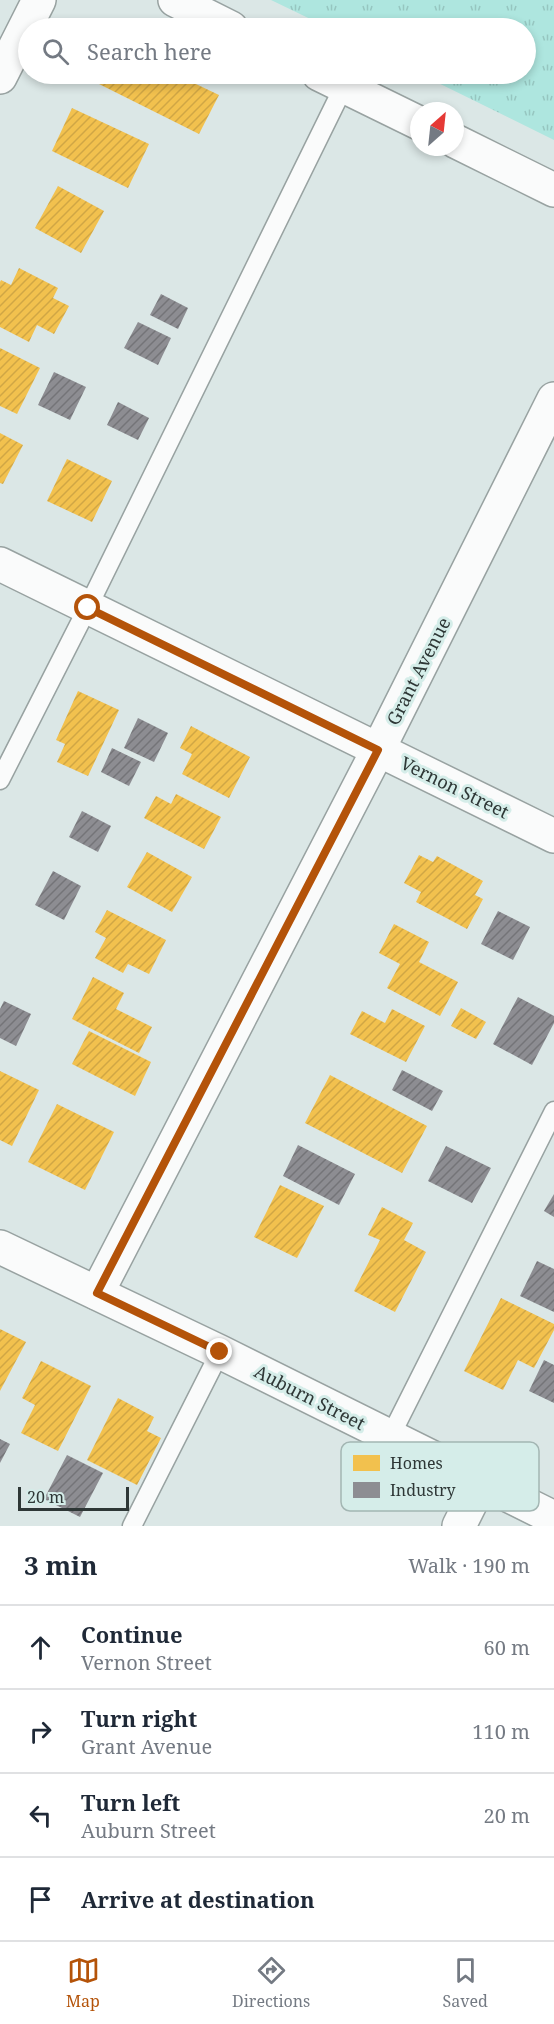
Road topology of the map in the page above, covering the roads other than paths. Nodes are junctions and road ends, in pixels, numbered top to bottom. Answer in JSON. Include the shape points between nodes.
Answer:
{"nodes":[{"id":1,"x":39,"y":0,"type":"edge"},
{"id":2,"x":175,"y":0,"type":"edge"},
{"id":3,"x":30,"y":18,"type":"edge"},
{"id":4,"x":211,"y":18,"type":"edge"},
{"id":5,"x":18,"y":41,"type":"edge"},
{"id":6,"x":0,"y":76,"type":"edge"},
{"id":7,"x":329,"y":84,"type":"edge"},
{"id":8,"x":339,"y":84,"type":"edge"},
{"id":9,"x":410,"y":119,"type":"edge"},
{"id":10,"x":464,"y":145,"type":"edge"},
{"id":11,"x":554,"y":190,"type":"edge"},
{"id":12,"x":554,"y":399,"type":"edge"},
{"id":13,"x":0,"y":564,"type":"edge"},
{"id":14,"x":88,"y":608,"type":"junction"},
{"id":15,"x":378,"y":750,"type":"junction"},
{"id":16,"x":0,"y":780,"type":"edge"},
{"id":17,"x":554,"y":836,"type":"edge"},
{"id":18,"x":554,"y":1111,"type":"edge"},
{"id":19,"x":0,"y":1247,"type":"edge"},
{"id":20,"x":97,"y":1293,"type":"junction"},
{"id":21,"x":220,"y":1352,"type":"junction"},
{"id":22,"x":390,"y":1437,"type":"junction"},
{"id":23,"x":400,"y":1442,"type":"edge"},
{"id":24,"x":466,"y":1511,"type":"edge"},
{"id":25,"x":539,"y":1511,"type":"edge"},
{"id":26,"x":554,"y":1518,"type":"edge"},
{"id":27,"x":132,"y":1526,"type":"edge"},
{"id":28,"x":459,"y":1526,"type":"edge"}],
"edges":[{"from":1,"to":3,"type":"street"},
{"from":2,"to":4,"type":"street"},
{"from":5,"to":6,"type":"street"},
{"from":7,"to":14,"type":"lane"},
{"from":8,"to":9,"type":"street"},
{"from":10,"to":11,"type":"street"},
{"from":12,"to":15,"type":"street","name":"Grant Avenue"},
{"from":13,"to":14,"type":"street","name":"Vernon Street"},
{"from":14,"to":15,"type":"street","name":"Vernon Street"},
{"from":14,"to":16,"type":"lane"},
{"from":15,"to":17,"type":"street","name":"Vernon Street"},
{"from":15,"to":20,"type":"street","name":"Grant Avenue"},
{"from":18,"to":22,"type":"lane"},
{"from":19,"to":20,"type":"street","name":"Auburn Street"},
{"from":20,"to":21,"type":"street","name":"Auburn Street"},
{"from":21,"to":22,"type":"street","name":"Auburn Street"},
{"from":21,"to":27,"type":"lane"},
{"from":22,"to":23,"type":"street","name":"Auburn Street"},
{"from":24,"to":28,"type":"street"},
{"from":25,"to":26,"type":"street","name":"Auburn Street"}]}
